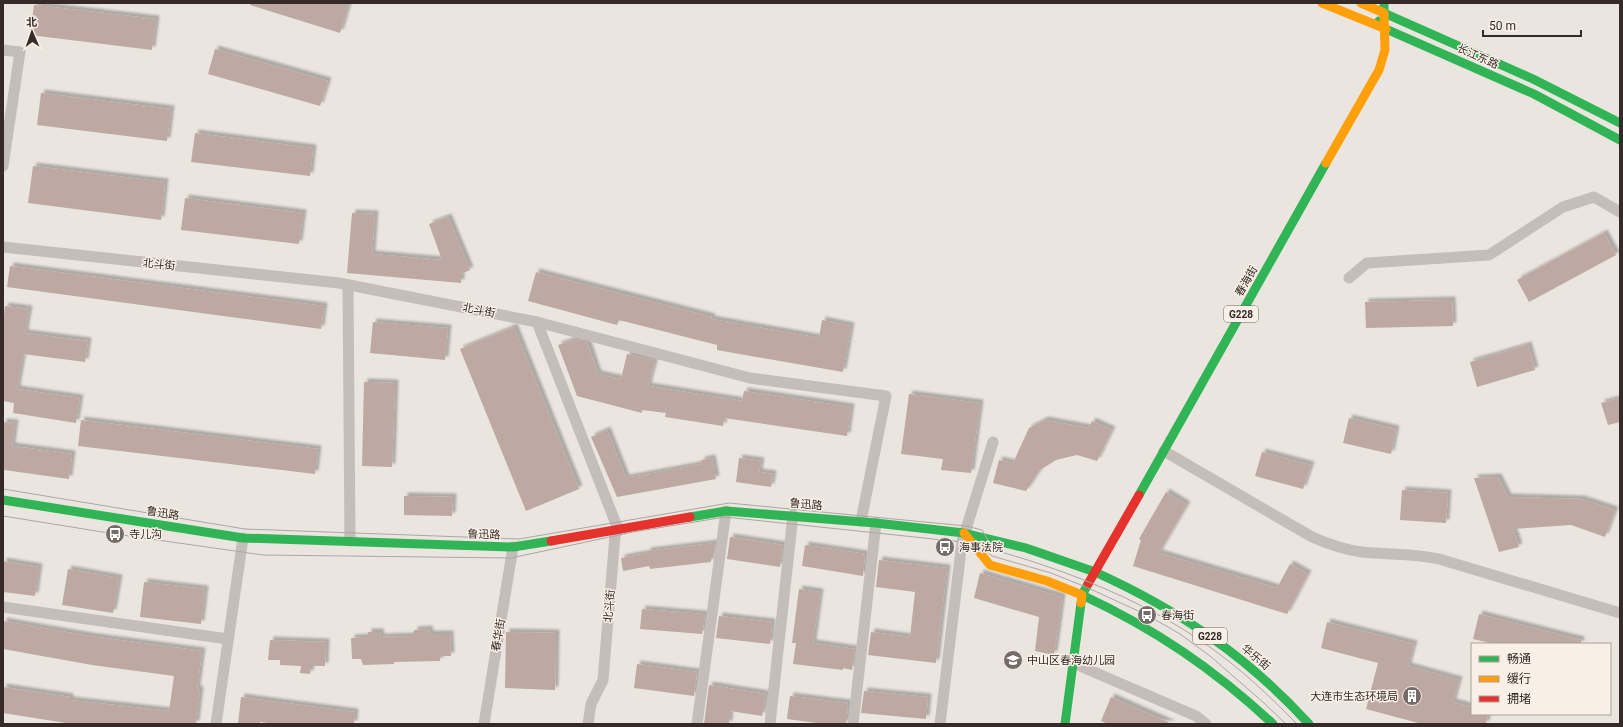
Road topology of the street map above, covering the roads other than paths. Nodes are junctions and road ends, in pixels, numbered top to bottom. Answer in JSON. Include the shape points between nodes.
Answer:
{"nodes":[{"id":1,"x":1322,"y":3,"type":"edge"},
{"id":2,"x":1384,"y":3,"type":"edge"},
{"id":3,"x":1367,"y":4,"type":"edge"},
{"id":4,"x":1384,"y":13,"type":"junction"},
{"id":5,"x":1386,"y":29,"type":"junction"},
{"id":6,"x":3,"y":50,"type":"edge"},
{"id":7,"x":1620,"y":123,"type":"edge"},
{"id":8,"x":1620,"y":140,"type":"edge"},
{"id":9,"x":3,"y":166,"type":"edge"},
{"id":10,"x":1620,"y":212,"type":"edge"},
{"id":11,"x":3,"y":247,"type":"edge"},
{"id":12,"x":1349,"y":278,"type":"dead end"},
{"id":13,"x":348,"y":285,"type":"junction"},
{"id":14,"x":537,"y":322,"type":"junction"},
{"id":15,"x":992,"y":442,"type":"dead end"},
{"id":16,"x":1164,"y":451,"type":"junction"},
{"id":17,"x":3,"y":500,"type":"edge"},
{"id":18,"x":726,"y":511,"type":"junction"},
{"id":19,"x":793,"y":515,"type":"junction"},
{"id":20,"x":861,"y":521,"type":"junction"},
{"id":21,"x":876,"y":523,"type":"junction"},
{"id":22,"x":618,"y":528,"type":"junction"},
{"id":23,"x":964,"y":533,"type":"junction"},
{"id":24,"x":243,"y":538,"type":"junction"},
{"id":25,"x":350,"y":541,"type":"junction"},
{"id":26,"x":513,"y":547,"type":"junction"},
{"id":27,"x":1095,"y":572,"type":"junction"},
{"id":28,"x":1082,"y":595,"type":"junction"},
{"id":29,"x":3,"y":607,"type":"edge"},
{"id":30,"x":1620,"y":613,"type":"edge"},
{"id":31,"x":228,"y":640,"type":"junction"},
{"id":32,"x":1073,"y":663,"type":"junction"},
{"id":33,"x":216,"y":724,"type":"edge"},
{"id":34,"x":484,"y":724,"type":"edge"},
{"id":35,"x":588,"y":724,"type":"edge"},
{"id":36,"x":697,"y":724,"type":"edge"},
{"id":37,"x":770,"y":724,"type":"edge"},
{"id":38,"x":853,"y":724,"type":"edge"},
{"id":39,"x":940,"y":724,"type":"edge"},
{"id":40,"x":1065,"y":724,"type":"edge"},
{"id":41,"x":1206,"y":724,"type":"edge"},
{"id":42,"x":1273,"y":724,"type":"edge"},
{"id":43,"x":1309,"y":724,"type":"edge"}],
"edges":[{"from":1,"to":5,"type":"main road","name":"长江东路"},
{"from":2,"to":4,"type":"main road"},
{"from":3,"to":4,"type":"main road","name":"长江东路"},
{"from":3,"to":5,"type":"main road"},
{"from":4,"to":5,"type":"main road","number":"G228"},
{"from":4,"to":7,"type":"main road","name":"长江东路","via":[[1523,73],[1572,96]]},
{"from":5,"to":8,"type":"main road","name":"长江东路","via":[[1516,86]]},
{"from":5,"to":16,"type":"main road","name":"春海街","number":"G228","via":[[1385,50],[1380,70]]},
{"from":6,"to":9,"type":"street","via":[[20,52]]},
{"from":10,"to":12,"type":"street","via":[[1594,197],[1563,207],[1489,256],[1367,264]]},
{"from":11,"to":13,"type":"street","name":"北斗街"},
{"from":13,"to":14,"type":"street","name":"北斗街"},
{"from":13,"to":25,"type":"street"},
{"from":14,"to":20,"type":"street","name":"北斗街","via":[[750,378],[886,396]]},
{"from":14,"to":22,"type":"street"},
{"from":15,"to":23,"type":"street"},
{"from":16,"to":27,"type":"main road","name":"春海街","number":"G228"},
{"from":16,"to":30,"type":"street","via":[[1328,544],[1362,552],[1417,554],[1439,558]]},
{"from":17,"to":24,"type":"main road","name":"鲁迅路"},
{"from":18,"to":19,"type":"main road","name":"鲁迅路"},
{"from":18,"to":22,"type":"main road","name":"鲁迅路"},
{"from":18,"to":36,"type":"street"},
{"from":19,"to":20,"type":"main road","name":"鲁迅路"},
{"from":19,"to":37,"type":"street"},
{"from":20,"to":21,"type":"main road","name":"鲁迅路"},
{"from":21,"to":23,"type":"main road","name":"鲁迅路"},
{"from":21,"to":38,"type":"street"},
{"from":22,"to":26,"type":"main road","name":"鲁迅路"},
{"from":22,"to":35,"type":"street","name":"北斗街","via":[[614,536],[603,680],[591,704]]},
{"from":23,"to":27,"type":"main road","name":"鲁迅路","via":[[1026,548]]},
{"from":23,"to":28,"type":"main road","via":[[990,565],[1047,581]]},
{"from":23,"to":39,"type":"street"},
{"from":24,"to":25,"type":"main road","name":"鲁迅路"},
{"from":24,"to":31,"type":"street"},
{"from":25,"to":26,"type":"main road","name":"鲁迅路"},
{"from":26,"to":34,"type":"street","name":"春华街"},
{"from":27,"to":28,"type":"main road","name":"春海街","number":"G228"},
{"from":27,"to":43,"type":"main road","name":"华乐街","number":"G228","via":[[1126,585],[1201,629],[1277,691]]},
{"from":28,"to":32,"type":"main road","name":"春海街"},
{"from":28,"to":42,"type":"main road","number":"G228","via":[[1174,642],[1230,684]]},
{"from":29,"to":31,"type":"street"},
{"from":31,"to":33,"type":"street"},
{"from":32,"to":40,"type":"main road","name":"春海街"},
{"from":32,"to":41,"type":"street","via":[[1196,716]]}]}
